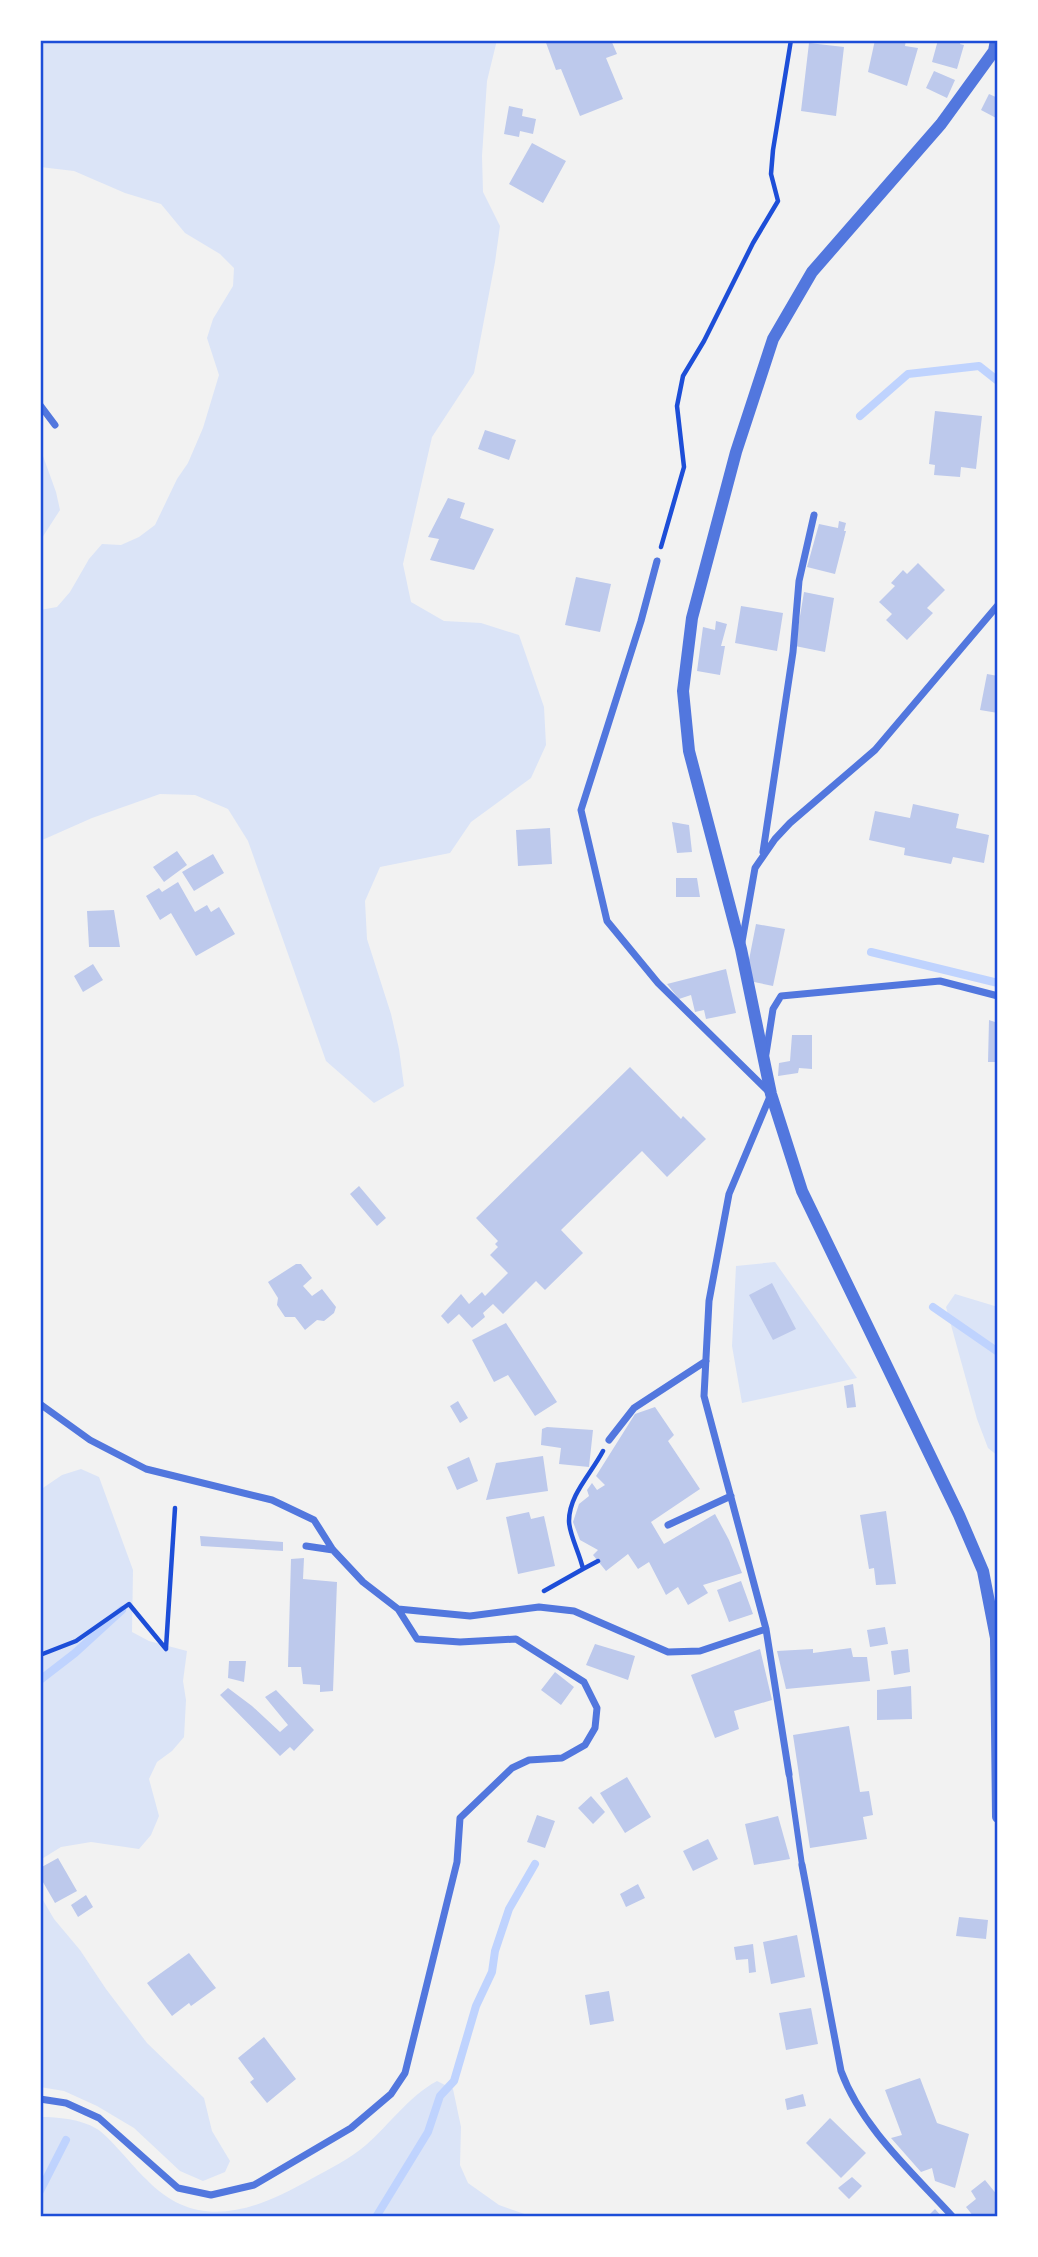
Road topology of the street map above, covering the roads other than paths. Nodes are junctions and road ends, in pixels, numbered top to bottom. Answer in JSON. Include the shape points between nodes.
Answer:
{"nodes":[{"id":1,"x":996,"y":40,"type":"edge"},
{"id":2,"x":40,"y":405,"type":"edge"},
{"id":3,"x":55,"y":425,"type":"dead end"},
{"id":4,"x":814,"y":515,"type":"dead end"},
{"id":5,"x":657,"y":561,"type":"road end"},
{"id":6,"x":998,"y":605,"type":"edge"},
{"id":7,"x":762,"y":856,"type":"junction"},
{"id":8,"x":741,"y":949,"type":"junction"},
{"id":9,"x":998,"y":996,"type":"edge"},
{"id":10,"x":765,"y":1062,"type":"junction"},
{"id":11,"x":771,"y":1094,"type":"junction"},
{"id":12,"x":706,"y":1361,"type":"junction"},
{"id":13,"x":40,"y":1405,"type":"edge"},
{"id":14,"x":609,"y":1440,"type":"road end"},
{"id":15,"x":731,"y":1496,"type":"junction"},
{"id":16,"x":668,"y":1525,"type":"dead end"},
{"id":17,"x":306,"y":1546,"type":"dead end"},
{"id":18,"x":333,"y":1550,"type":"junction"},
{"id":19,"x":398,"y":1609,"type":"junction"},
{"id":20,"x":766,"y":1629,"type":"junction"},
{"id":21,"x":789,"y":1774,"type":"joint"},
{"id":22,"x":998,"y":1817,"type":"edge"},
{"id":23,"x":802,"y":1865,"type":"joint"},
{"id":24,"x":40,"y":2099,"type":"edge"},
{"id":25,"x":953,"y":2217,"type":"edge"}],
"edges":[{"from":1,"to":8,"type":"street","via":[[994,51],[941,124],[812,272],[773,339],[736,452],[692,618],[683,691],[689,751]]},
{"from":2,"to":3,"type":"street"},
{"from":4,"to":7,"type":"street","via":[[799,581],[793,652]]},
{"from":5,"to":11,"type":"street","via":[[581,810],[607,921],[658,983]]},
{"from":6,"to":7,"type":"street","via":[[875,750],[790,823]]},
{"from":7,"to":8,"type":"street","via":[[755,868]]},
{"from":8,"to":10,"type":"street"},
{"from":9,"to":10,"type":"street","via":[[940,981],[781,996],[773,1009]]},
{"from":10,"to":11,"type":"street"},
{"from":11,"to":12,"type":"street","via":[[729,1194],[709,1301]]},
{"from":11,"to":22,"type":"street","via":[[802,1191],[983,1571],[996,1638]]},
{"from":12,"to":14,"type":"street","via":[[634,1408]]},
{"from":12,"to":15,"type":"street","via":[[704,1396]]},
{"from":13,"to":18,"type":"street","via":[[90,1440],[146,1469],[272,1500],[313,1520]]},
{"from":15,"to":16,"type":"street"},
{"from":15,"to":20,"type":"street"},
{"from":17,"to":18,"type":"street"},
{"from":18,"to":19,"type":"street","via":[[363,1582]]},
{"from":19,"to":20,"type":"street","via":[[470,1616],[539,1607],[574,1611],[668,1652],[700,1651]]},
{"from":19,"to":24,"type":"street","via":[[417,1639],[516,1639],[584,1682],[597,1708],[595,1728],[584,1745],[562,1758],[529,1760],[512,1768],[460,1818],[457,1862],[405,2073],[391,2094],[351,2128],[254,2185],[211,2195],[178,2188],[99,2118],[66,2103]]},
{"from":20,"to":21,"type":"street"},
{"from":21,"to":23,"type":"street"},
{"from":23,"to":25,"type":"street","via":[[841,2071],[850,2095]]}]}
